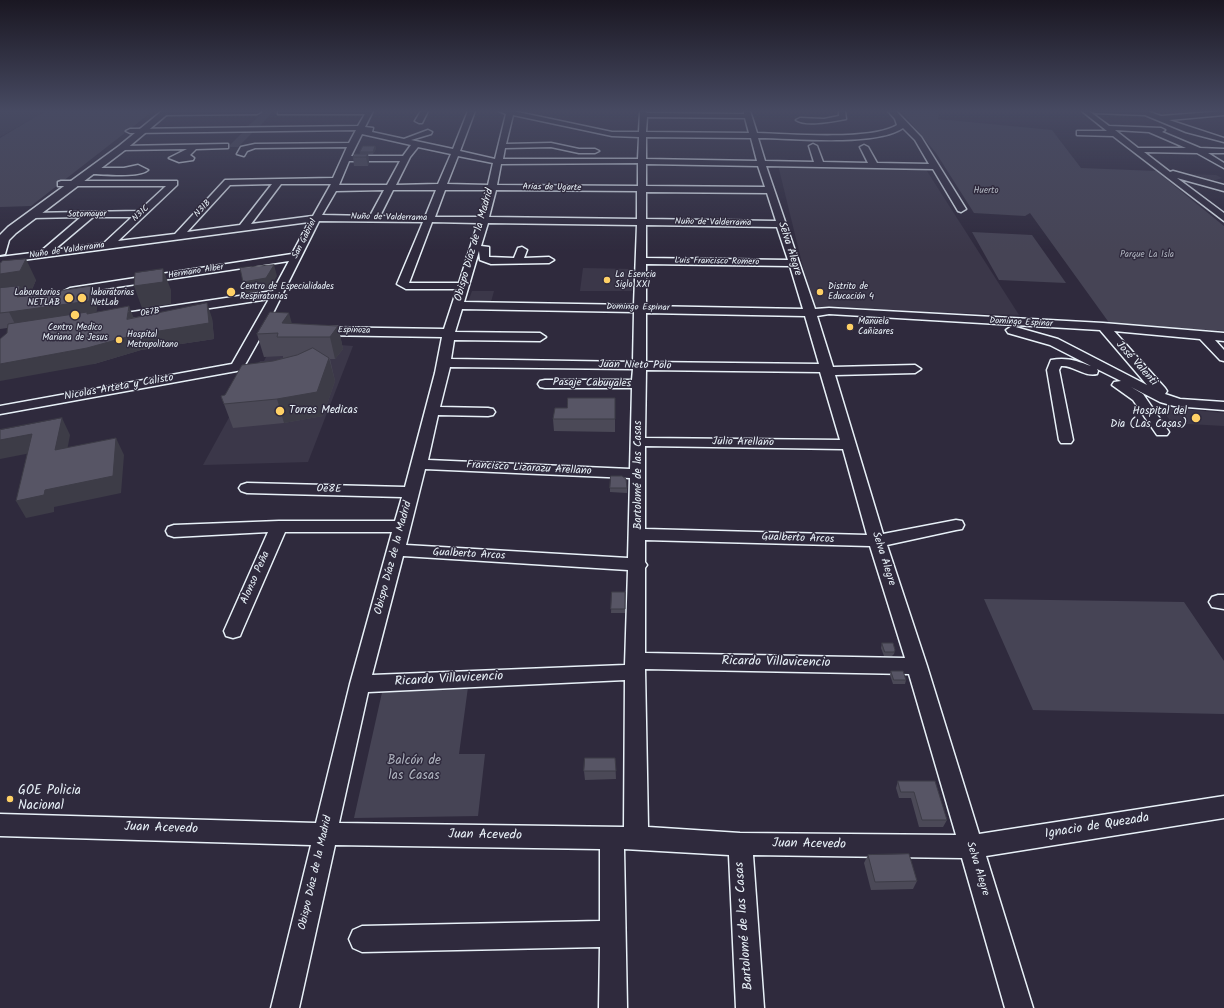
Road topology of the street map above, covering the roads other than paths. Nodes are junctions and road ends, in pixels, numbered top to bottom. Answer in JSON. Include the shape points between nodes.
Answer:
{"nodes":[{"id":1,"x":98,"y":158,"type":"edge"},
{"id":2,"x":109,"y":158,"type":"edge"},
{"id":3,"x":404,"y":158,"type":"edge"},
{"id":4,"x":406,"y":158,"type":"edge"},
{"id":5,"x":453,"y":158,"type":"edge"},
{"id":6,"x":487,"y":158,"type":"edge"},
{"id":7,"x":606,"y":158,"type":"edge"},
{"id":8,"x":643,"y":158,"type":"edge"},
{"id":9,"x":663,"y":158,"type":"edge"},
{"id":10,"x":760,"y":158,"type":"edge"},
{"id":11,"x":817,"y":158,"type":"edge"},
{"id":12,"x":870,"y":158,"type":"edge"},
{"id":13,"x":930,"y":158,"type":"edge"},
{"id":14,"x":1147,"y":158,"type":"edge"},
{"id":15,"x":1211,"y":158,"type":"edge"},
{"id":16,"x":346,"y":159,"type":"joint"},
{"id":17,"x":500,"y":161,"type":"junction"},
{"id":18,"x":761,"y":163,"type":"junction"},
{"id":19,"x":819,"y":164,"type":"junction"},
{"id":20,"x":874,"y":166,"type":"junction"},
{"id":21,"x":1224,"y":166,"type":"edge"},
{"id":22,"x":935,"y":167,"type":"junction"},
{"id":23,"x":124,"y":171,"type":"dead end"},
{"id":24,"x":1166,"y":172,"type":"junction"},
{"id":25,"x":89,"y":173,"type":"junction"},
{"id":26,"x":1200,"y":173,"type":"dead end"},
{"id":27,"x":74,"y":179,"type":"junction"},
{"id":28,"x":228,"y":182,"type":"joint"},
{"id":29,"x":278,"y":182,"type":"junction"},
{"id":30,"x":335,"y":185,"type":"junction"},
{"id":31,"x":391,"y":187,"type":"junction"},
{"id":32,"x":443,"y":187,"type":"junction"},
{"id":33,"x":492,"y":187,"type":"junction"},
{"id":34,"x":1224,"y":188,"type":"edge"},
{"id":35,"x":642,"y":189,"type":"junction"},
{"id":36,"x":771,"y":190,"type":"junction"},
{"id":37,"x":1204,"y":202,"type":"junction"},
{"id":38,"x":1224,"y":208,"type":"edge"},
{"id":39,"x":961,"y":209,"type":"dead end"},
{"id":40,"x":142,"y":214,"type":"junction"},
{"id":41,"x":32,"y":215,"type":"junction"},
{"id":42,"x":90,"y":215,"type":"junction"},
{"id":43,"x":316,"y":218,"type":"junction"},
{"id":44,"x":374,"y":218,"type":"junction"},
{"id":45,"x":429,"y":218,"type":"junction"},
{"id":46,"x":1224,"y":218,"type":"edge"},
{"id":47,"x":484,"y":220,"type":"junction"},
{"id":48,"x":641,"y":222,"type":"junction"},
{"id":49,"x":781,"y":224,"type":"junction"},
{"id":50,"x":244,"y":227,"type":"junction"},
{"id":51,"x":0,"y":229,"type":"edge"},
{"id":52,"x":178,"y":236,"type":"junction"},
{"id":53,"x":107,"y":246,"type":"junction"},
{"id":54,"x":475,"y":248,"type":"junction"},
{"id":55,"x":522,"y":250,"type":"dead end"},
{"id":56,"x":0,"y":251,"type":"edge"},
{"id":57,"x":43,"y":254,"type":"junction"},
{"id":58,"x":296,"y":256,"type":"junction"},
{"id":59,"x":0,"y":260,"type":"edge"},
{"id":60,"x":518,"y":260,"type":"junction"},
{"id":61,"x":549,"y":260,"type":"dead end"},
{"id":62,"x":640,"y":261,"type":"junction"},
{"id":63,"x":794,"y":264,"type":"junction"},
{"id":64,"x":464,"y":286,"type":"junction"},
{"id":65,"x":62,"y":292,"type":"edge"},
{"id":66,"x":277,"y":294,"type":"junction"},
{"id":67,"x":458,"y":305,"type":"junction"},
{"id":68,"x":640,"y":308,"type":"junction"},
{"id":69,"x":814,"y":313,"type":"junction"},
{"id":70,"x":102,"y":321,"type":"edge"},
{"id":71,"x":1068,"y":326,"type":"junction"},
{"id":72,"x":1103,"y":327,"type":"junction"},
{"id":73,"x":259,"y":329,"type":"junction"},
{"id":74,"x":272,"y":330,"type":"edge"},
{"id":75,"x":304,"y":330,"type":"edge"},
{"id":76,"x":449,"y":335,"type":"junction"},
{"id":77,"x":1204,"y":336,"type":"junction"},
{"id":78,"x":540,"y":337,"type":"dead end"},
{"id":79,"x":1224,"y":337,"type":"edge"},
{"id":80,"x":1054,"y":342,"type":"junction"},
{"id":81,"x":1224,"y":357,"type":"edge"},
{"id":82,"x":1131,"y":359,"type":"junction"},
{"id":83,"x":444,"y":363,"type":"junction"},
{"id":84,"x":639,"y":366,"type":"junction"},
{"id":85,"x":237,"y":367,"type":"joint"},
{"id":86,"x":1107,"y":368,"type":"junction"},
{"id":87,"x":915,"y":369,"type":"dead end"},
{"id":88,"x":826,"y":370,"type":"junction"},
{"id":89,"x":1094,"y":371,"type":"junction"},
{"id":90,"x":545,"y":384,"type":"dead end"},
{"id":91,"x":639,"y":384,"type":"junction"},
{"id":92,"x":1170,"y":400,"type":"junction"},
{"id":93,"x":1224,"y":406,"type":"edge"},
{"id":94,"x":0,"y":410,"type":"edge"},
{"id":95,"x":432,"y":411,"type":"junction"},
{"id":96,"x":488,"y":412,"type":"dead end"},
{"id":97,"x":1162,"y":432,"type":"dead end"},
{"id":98,"x":1066,"y":440,"type":"dead end"},
{"id":99,"x":639,"y":442,"type":"junction"},
{"id":100,"x":848,"y":445,"type":"junction"},
{"id":101,"x":419,"y":464,"type":"junction"},
{"id":102,"x":639,"y":474,"type":"junction"},
{"id":103,"x":247,"y":488,"type":"dead end"},
{"id":104,"x":411,"y":492,"type":"junction"},
{"id":105,"x":279,"y":526,"type":"junction"},
{"id":106,"x":956,"y":526,"type":"dead end"},
{"id":107,"x":402,"y":527,"type":"junction"},
{"id":108,"x":174,"y":531,"type":"dead end"},
{"id":109,"x":638,"y":534,"type":"junction"},
{"id":110,"x":877,"y":541,"type":"junction"},
{"id":111,"x":397,"y":550,"type":"junction"},
{"id":112,"x":638,"y":565,"type":"junction"},
{"id":113,"x":233,"y":630,"type":"dead end"},
{"id":114,"x":635,"y":666,"type":"junction"},
{"id":115,"x":917,"y":666,"type":"junction"},
{"id":116,"x":360,"y":684,"type":"junction"},
{"id":117,"x":1224,"y":808,"type":"edge"},
{"id":118,"x":0,"y":825,"type":"edge"},
{"id":119,"x":324,"y":834,"type":"junction"},
{"id":120,"x":612,"y":838,"type":"junction"},
{"id":121,"x":636,"y":838,"type":"junction"},
{"id":122,"x":740,"y":844,"type":"junction"},
{"id":123,"x":970,"y":847,"type":"junction"},
{"id":124,"x":611,"y":934,"type":"junction"},
{"id":125,"x":362,"y":939,"type":"dead end"},
{"id":126,"x":285,"y":1008,"type":"edge"},
{"id":127,"x":613,"y":1008,"type":"edge"},
{"id":128,"x":750,"y":1008,"type":"edge"},
{"id":129,"x":1019,"y":1008,"type":"edge"}],
"edges":[{"from":1,"to":27,"type":"main road"},
{"from":2,"to":25,"type":"main road"},
{"from":3,"to":16,"type":"street"},
{"from":4,"to":31,"type":"street"},
{"from":5,"to":32,"type":"street"},
{"from":6,"to":17,"type":"street"},
{"from":7,"to":17,"type":"street"},
{"from":8,"to":35,"type":"street","name":"Bartolomé de las Casas"},
{"from":9,"to":18,"type":"street"},
{"from":10,"to":18,"type":"street","name":"Selva Alegre"},
{"from":11,"to":19,"type":"street"},
{"from":12,"to":20,"type":"street"},
{"from":13,"to":22,"type":"street"},
{"from":14,"to":24,"type":"street"},
{"from":15,"to":21,"type":"street"},
{"from":16,"to":30,"type":"street","name":"San Gabriel"},
{"from":17,"to":33,"type":"street","name":"Obispo Díaz de la Madrid"},
{"from":18,"to":19,"type":"street"},
{"from":18,"to":36,"type":"street","name":"Selva Alegre"},
{"from":19,"to":20,"type":"street"},
{"from":20,"to":22,"type":"street"},
{"from":22,"to":39,"type":"street"},
{"from":23,"to":25,"type":"street"},
{"from":24,"to":26,"type":"street"},
{"from":24,"to":34,"type":"street"},
{"from":24,"to":37,"type":"street"},
{"from":25,"to":27,"type":"main road"},
{"from":27,"to":40,"type":"street","name":"N31C","via":[[174,183]]},
{"from":27,"to":41,"type":"main road"},
{"from":27,"to":51,"type":"main road","via":[[61,184]]},
{"from":28,"to":29,"type":"street","name":"Arias de Ugarte"},
{"from":28,"to":52,"type":"street","name":"N31B"},
{"from":29,"to":30,"type":"street","name":"Arias de Ugarte"},
{"from":29,"to":50,"type":"street"},
{"from":30,"to":31,"type":"street","name":"Arias de Ugarte"},
{"from":30,"to":43,"type":"street","name":"San Gabriel"},
{"from":31,"to":32,"type":"street","name":"Arias de Ugarte"},
{"from":31,"to":44,"type":"street"},
{"from":32,"to":33,"type":"street","name":"Arias de Ugarte"},
{"from":32,"to":45,"type":"street"},
{"from":33,"to":35,"type":"street","name":"Arias de Ugarte"},
{"from":33,"to":47,"type":"street","name":"Obispo Díaz de la Madrid"},
{"from":35,"to":36,"type":"street","name":"Arias de Ugarte"},
{"from":35,"to":48,"type":"street","name":"Bartolomé de las Casas"},
{"from":36,"to":49,"type":"street","name":"Selva Alegre"},
{"from":37,"to":38,"type":"street"},
{"from":37,"to":46,"type":"street"},
{"from":40,"to":42,"type":"street","name":"Sotomayor"},
{"from":40,"to":53,"type":"street","name":"N31C"},
{"from":41,"to":42,"type":"street","name":"Sotomayor"},
{"from":41,"to":56,"type":"main road","via":[[5,236]]},
{"from":42,"to":57,"type":"street"},
{"from":43,"to":44,"type":"street","name":"Nuño de Valderrama"},
{"from":43,"to":50,"type":"street","name":"Nuño de Valderrama"},
{"from":43,"to":58,"type":"street","name":"San Gabriel"},
{"from":44,"to":45,"type":"street","name":"Nuño de Valderrama"},
{"from":45,"to":47,"type":"street","name":"Nuño de Valderrama"},
{"from":45,"to":64,"type":"street","via":[[403,285]]},
{"from":47,"to":48,"type":"street","name":"Nuño de Valderrama"},
{"from":47,"to":54,"type":"street","name":"Obispo Díaz de la Madrid"},
{"from":48,"to":49,"type":"street","name":"Nuño de Valderrama"},
{"from":48,"to":62,"type":"street","name":"Bartolomé de las Casas"},
{"from":49,"to":63,"type":"street","name":"Selva Alegre"},
{"from":50,"to":52,"type":"street","name":"Nuño de Valderrama"},
{"from":52,"to":53,"type":"street","name":"Nuño de Valderrama"},
{"from":53,"to":57,"type":"street","name":"Nuño de Valderrama"},
{"from":54,"to":60,"type":"street","via":[[485,249],[484,258],[487,260]]},
{"from":54,"to":64,"type":"street","name":"Obispo Díaz de la Madrid"},
{"from":55,"to":60,"type":"street"},
{"from":57,"to":59,"type":"street","name":"Nuño de Valderrama"},
{"from":58,"to":65,"type":"street","name":"Hermano Alber"},
{"from":58,"to":66,"type":"street","name":"San Gabriel"},
{"from":60,"to":61,"type":"street"},
{"from":62,"to":63,"type":"street","name":"Luis Francisco Romero"},
{"from":62,"to":68,"type":"street","name":"Bartolomé de las Casas"},
{"from":63,"to":69,"type":"street","name":"Selva Alegre"},
{"from":64,"to":67,"type":"street","name":"Obispo Díaz de la Madrid"},
{"from":66,"to":70,"type":"street","name":"Oe7B"},
{"from":66,"to":73,"type":"street","name":"San Gabriel"},
{"from":67,"to":68,"type":"street","name":"Domingo Espinar"},
{"from":67,"to":76,"type":"street","name":"Obispo Díaz de la Madrid"},
{"from":68,"to":69,"type":"street","name":"Domingo Espinar"},
{"from":68,"to":84,"type":"street","name":"Bartolomé de las Casas"},
{"from":69,"to":71,"type":"street","name":"Domingo Espinar","via":[[829,311]]},
{"from":69,"to":80,"type":"street","name":"Domingo Espinar","via":[[828,317],[1000,328]]},
{"from":69,"to":88,"type":"street","name":"Selva Alegre"},
{"from":71,"to":72,"type":"street","name":"Domingo Espinar"},
{"from":71,"to":80,"type":"street","via":[[1054,333]]},
{"from":72,"to":77,"type":"street","name":"Domingo Espinar"},
{"from":72,"to":82,"type":"street","name":"José Valenti"},
{"from":73,"to":74,"type":"street"},
{"from":73,"to":85,"type":"street","name":"San Gabriel"},
{"from":75,"to":76,"type":"street","name":"Espinoza"},
{"from":76,"to":78,"type":"street","name":"Espinoza"},
{"from":76,"to":83,"type":"street","name":"Obispo Díaz de la Madrid"},
{"from":77,"to":79,"type":"street","name":"Domingo Espinar"},
{"from":77,"to":81,"type":"street"},
{"from":80,"to":86,"type":"street","name":"Domingo Espinar"},
{"from":82,"to":86,"type":"street","via":[[1126,366]]},
{"from":82,"to":92,"type":"street","name":"José Valenti"},
{"from":83,"to":84,"type":"street","name":"Juan Nieto Polo"},
{"from":83,"to":95,"type":"street","name":"Obispo Díaz de la Madrid"},
{"from":84,"to":88,"type":"street","name":"Juan Nieto Polo"},
{"from":84,"to":91,"type":"street","name":"Bartolomé de las Casas"},
{"from":85,"to":94,"type":"street","name":"Nicolas Arteta y Calisto"},
{"from":86,"to":89,"type":"street"},
{"from":86,"to":92,"type":"street","name":"Domingo Espinar"},
{"from":87,"to":88,"type":"street","name":"Juan Nieto Polo"},
{"from":88,"to":100,"type":"street","name":"Selva Alegre"},
{"from":89,"to":97,"type":"street","via":[[1138,397]]},
{"from":89,"to":98,"type":"street","via":[[1069,362],[1056,364],[1052,370]]},
{"from":90,"to":91,"type":"street","name":"Pasaje Cabuyales"},
{"from":91,"to":99,"type":"street","name":"Bartolomé de las Casas"},
{"from":92,"to":93,"type":"street"},
{"from":95,"to":96,"type":"street"},
{"from":95,"to":101,"type":"street","name":"Obispo Díaz de la Madrid"},
{"from":99,"to":100,"type":"street","name":"Julio Arellano"},
{"from":99,"to":102,"type":"street","name":"Bartolomé de las Casas"},
{"from":100,"to":110,"type":"street","name":"Selva Alegre"},
{"from":101,"to":102,"type":"street","name":"Francisco Lizarazu Arellano"},
{"from":101,"to":104,"type":"street","name":"Obispo Díaz de la Madrid"},
{"from":102,"to":109,"type":"street","name":"Bartolomé de las Casas"},
{"from":103,"to":104,"type":"street","name":"Oe8E"},
{"from":104,"to":107,"type":"street","name":"Obispo Díaz de la Madrid"},
{"from":105,"to":107,"type":"street"},
{"from":105,"to":108,"type":"street"},
{"from":105,"to":113,"type":"street","name":"Alonso Peña"},
{"from":106,"to":110,"type":"street","name":"Gualberto Arcos"},
{"from":107,"to":111,"type":"street","name":"Obispo Díaz de la Madrid"},
{"from":109,"to":110,"type":"street","name":"Gualberto Arcos"},
{"from":109,"to":112,"type":"street","name":"Bartolomé de las Casas"},
{"from":110,"to":115,"type":"street","name":"Selva Alegre"},
{"from":111,"to":112,"type":"street","name":"Gualberto Arcos"},
{"from":111,"to":116,"type":"street","name":"Obispo Díaz de la Madrid"},
{"from":112,"to":114,"type":"street","name":"Bartolomé de las Casas"},
{"from":114,"to":115,"type":"street","name":"Ricardo Villavicencio"},
{"from":114,"to":116,"type":"street","name":"Ricardo Villavicencio"},
{"from":114,"to":121,"type":"street","name":"Bartolomé de las Casas"},
{"from":115,"to":123,"type":"street","name":"Selva Alegre"},
{"from":116,"to":119,"type":"street","name":"Obispo Díaz de la Madrid"},
{"from":117,"to":123,"type":"street","name":"Ignacio de Quezada"},
{"from":118,"to":119,"type":"street","name":"Juan Acevedo"},
{"from":119,"to":120,"type":"street","name":"Juan Acevedo"},
{"from":119,"to":126,"type":"street","name":"Obispo Díaz de la Madrid"},
{"from":120,"to":121,"type":"street","name":"Juan Acevedo"},
{"from":120,"to":124,"type":"street"},
{"from":121,"to":122,"type":"street","name":"Juan Acevedo"},
{"from":122,"to":123,"type":"street","name":"Juan Acevedo"},
{"from":122,"to":128,"type":"street","name":"Bartolomé de las Casas"},
{"from":123,"to":129,"type":"street","name":"Selva Alegre"},
{"from":124,"to":125,"type":"street"},
{"from":124,"to":127,"type":"street"}]}
